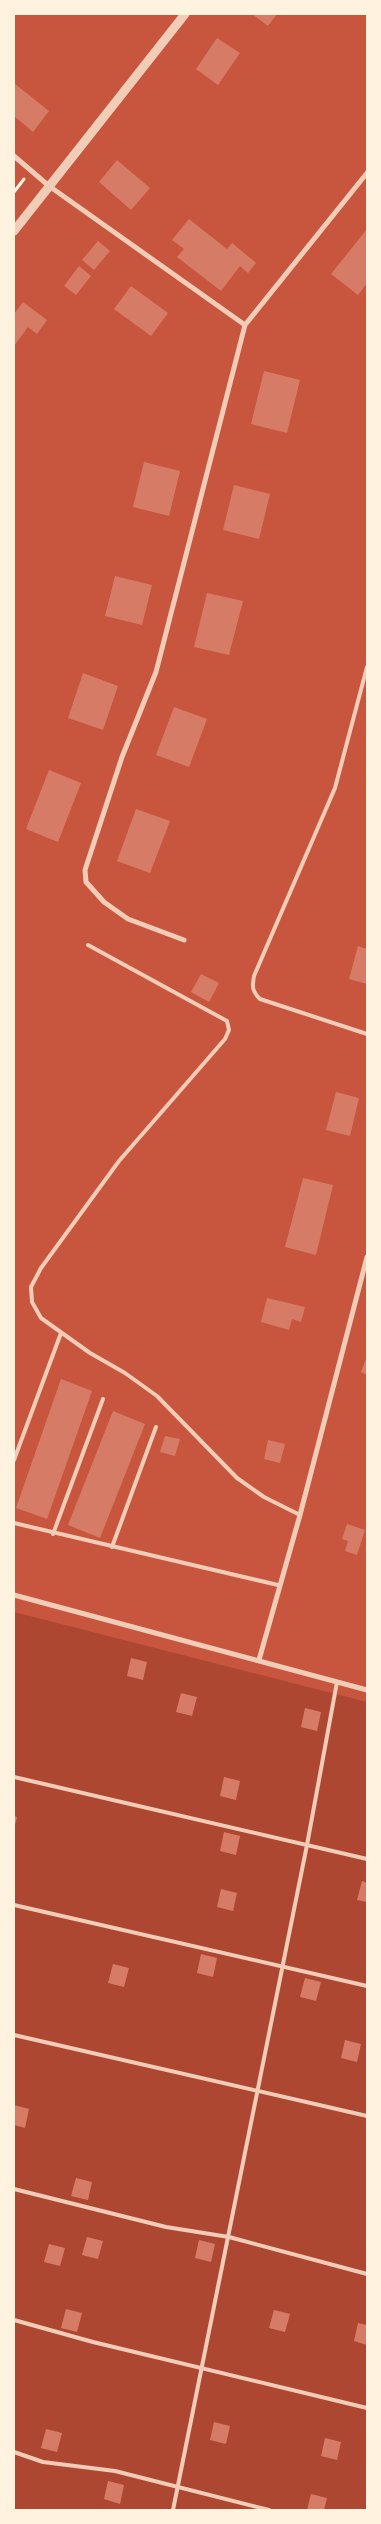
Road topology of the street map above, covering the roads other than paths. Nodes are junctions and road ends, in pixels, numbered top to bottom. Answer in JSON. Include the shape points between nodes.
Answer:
{"nodes":[{"id":1,"x":185,"y":14,"type":"edge"},
{"id":2,"x":14,"y":156,"type":"edge"},
{"id":3,"x":367,"y":173,"type":"edge"},
{"id":4,"x":49,"y":186,"type":"junction"},
{"id":5,"x":14,"y":231,"type":"edge"},
{"id":6,"x":245,"y":325,"type":"junction"},
{"id":7,"x":367,"y":668,"type":"edge"},
{"id":8,"x":184,"y":940,"type":"dead end"},
{"id":9,"x":88,"y":945,"type":"dead end"},
{"id":10,"x":367,"y":1034,"type":"edge"},
{"id":11,"x":367,"y":1257,"type":"edge"},
{"id":12,"x":61,"y":1333,"type":"junction"},
{"id":13,"x":103,"y":1399,"type":"dead end"},
{"id":14,"x":156,"y":1427,"type":"dead end"},
{"id":15,"x":14,"y":1460,"type":"edge"},
{"id":16,"x":300,"y":1515,"type":"junction"},
{"id":17,"x":14,"y":1523,"type":"edge"},
{"id":18,"x":53,"y":1534,"type":"junction"},
{"id":19,"x":112,"y":1547,"type":"junction"},
{"id":20,"x":278,"y":1585,"type":"junction"},
{"id":21,"x":14,"y":1595,"type":"edge"},
{"id":22,"x":258,"y":1660,"type":"junction"},
{"id":23,"x":337,"y":1682,"type":"junction"},
{"id":24,"x":367,"y":1690,"type":"edge"},
{"id":25,"x":14,"y":1777,"type":"edge"},
{"id":26,"x":307,"y":1845,"type":"junction"},
{"id":27,"x":367,"y":1859,"type":"edge"},
{"id":28,"x":14,"y":1905,"type":"edge"},
{"id":29,"x":283,"y":1965,"type":"junction"},
{"id":30,"x":367,"y":1986,"type":"edge"},
{"id":31,"x":14,"y":2035,"type":"edge"},
{"id":32,"x":258,"y":2091,"type":"junction"},
{"id":33,"x":367,"y":2116,"type":"edge"},
{"id":34,"x":14,"y":2189,"type":"edge"},
{"id":35,"x":229,"y":2237,"type":"junction"},
{"id":36,"x":367,"y":2274,"type":"edge"},
{"id":37,"x":14,"y":2320,"type":"edge"},
{"id":38,"x":200,"y":2368,"type":"junction"},
{"id":39,"x":367,"y":2408,"type":"edge"},
{"id":40,"x":14,"y":2452,"type":"edge"},
{"id":41,"x":178,"y":2488,"type":"junction"},
{"id":42,"x":173,"y":2510,"type":"edge"},
{"id":43,"x":269,"y":2510,"type":"edge"}],
"edges":[{"from":1,"to":4,"type":"street"},
{"from":2,"to":4,"type":"street"},
{"from":3,"to":6,"type":"street"},
{"from":4,"to":5,"type":"street"},
{"from":4,"to":6,"type":"street"},
{"from":6,"to":8,"type":"street","via":[[156,672],[122,757],[85,870],[86,882],[104,902],[128,919]]},
{"from":7,"to":10,"type":"lane","via":[[335,788],[252,987],[260,999]]},
{"from":9,"to":12,"type":"lane","via":[[227,1021],[229,1030],[225,1039],[119,1161],[41,1268],[31,1287],[32,1302],[41,1318]]},
{"from":11,"to":16,"type":"street"},
{"from":12,"to":15,"type":"lane"},
{"from":12,"to":16,"type":"lane","via":[[158,1396],[238,1478],[264,1497]]},
{"from":13,"to":18,"type":"lane"},
{"from":14,"to":19,"type":"lane"},
{"from":16,"to":20,"type":"street"},
{"from":17,"to":18,"type":"lane"},
{"from":18,"to":19,"type":"lane"},
{"from":19,"to":20,"type":"lane"},
{"from":20,"to":22,"type":"street"},
{"from":21,"to":22,"type":"street"},
{"from":22,"to":23,"type":"street"},
{"from":23,"to":24,"type":"street"},
{"from":23,"to":26,"type":"lane"},
{"from":25,"to":26,"type":"lane"},
{"from":26,"to":27,"type":"lane"},
{"from":26,"to":29,"type":"lane"},
{"from":28,"to":29,"type":"lane"},
{"from":29,"to":30,"type":"lane"},
{"from":29,"to":32,"type":"lane"},
{"from":31,"to":32,"type":"lane"},
{"from":32,"to":33,"type":"lane"},
{"from":32,"to":35,"type":"lane"},
{"from":34,"to":35,"type":"lane","via":[[166,2227]]},
{"from":35,"to":36,"type":"lane"},
{"from":35,"to":38,"type":"lane"},
{"from":37,"to":38,"type":"lane"},
{"from":38,"to":39,"type":"lane"},
{"from":38,"to":41,"type":"lane"},
{"from":40,"to":41,"type":"lane","via":[[43,2462],[115,2471]]},
{"from":41,"to":42,"type":"lane"},
{"from":41,"to":43,"type":"lane"}]}
